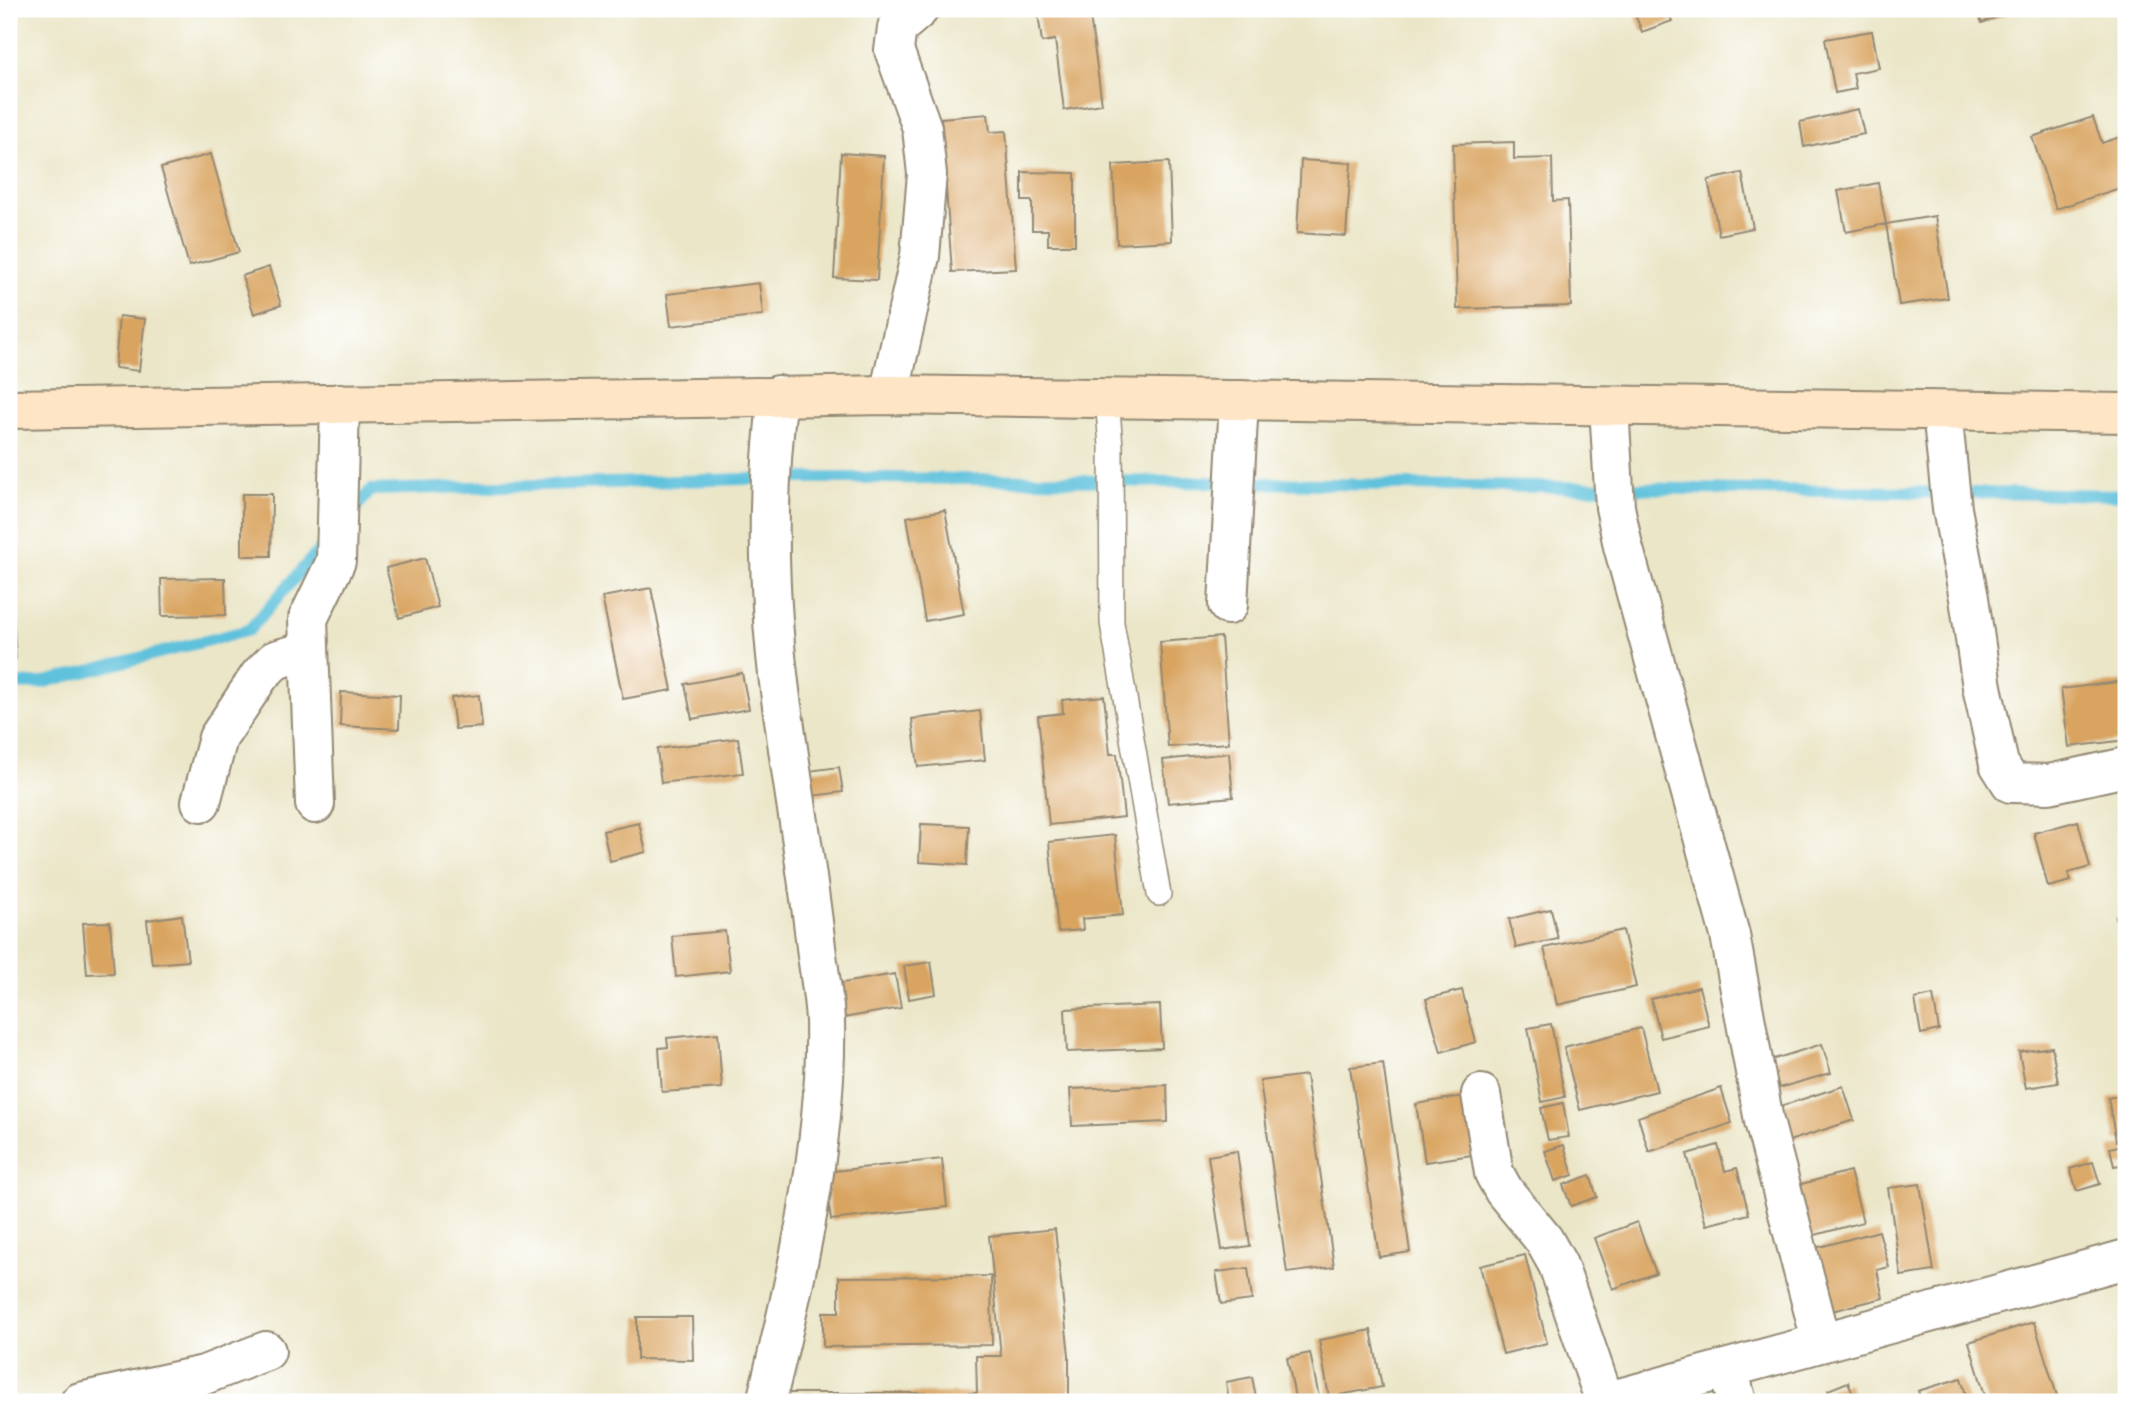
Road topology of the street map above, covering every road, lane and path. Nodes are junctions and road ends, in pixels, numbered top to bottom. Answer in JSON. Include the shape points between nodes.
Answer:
{"nodes":[{"id":1,"x":919,"y":9,"type":"edge"},
{"id":2,"x":778,"y":395,"type":"junction"},
{"id":3,"x":888,"y":395,"type":"junction"},
{"id":4,"x":1107,"y":398,"type":"junction"},
{"id":5,"x":1239,"y":400,"type":"junction"},
{"id":6,"x":340,"y":403,"type":"junction"},
{"id":7,"x":9,"y":409,"type":"edge"},
{"id":8,"x":1942,"y":411,"type":"junction"},
{"id":9,"x":2126,"y":413,"type":"edge"},
{"id":10,"x":1610,"y":420,"type":"junction"},
{"id":11,"x":1228,"y":605,"type":"dead end"},
{"id":12,"x":307,"y":651,"type":"junction"},
{"id":13,"x":2126,"y":767,"type":"edge"},
{"id":14,"x":201,"y":802,"type":"dead end"},
{"id":15,"x":314,"y":804,"type":"dead end"},
{"id":16,"x":1160,"y":894,"type":"dead end"},
{"id":17,"x":1481,"y":1094,"type":"dead end"},
{"id":18,"x":2126,"y":1259,"type":"edge"},
{"id":19,"x":1821,"y":1340,"type":"junction"},
{"id":20,"x":267,"y":1351,"type":"dead end"},
{"id":21,"x":1733,"y":1385,"type":"edge"},
{"id":22,"x":80,"y":1402,"type":"edge"},
{"id":23,"x":766,"y":1402,"type":"edge"}],
"edges":[{"from":1,"to":3,"type":"street","via":[[897,29],[894,50],[922,128],[927,174],[920,256]]},
{"from":2,"to":3,"type":"main road"},
{"from":2,"to":6,"type":"main road"},
{"from":2,"to":23,"type":"street","via":[[768,579],[825,1021],[820,1113],[806,1210]]},
{"from":3,"to":4,"type":"main road"},
{"from":4,"to":5,"type":"main road"},
{"from":4,"to":16,"type":"lane","via":[[1112,623]]},
{"from":5,"to":10,"type":"main road"},
{"from":5,"to":11,"type":"street"},
{"from":6,"to":7,"type":"main road"},
{"from":6,"to":12,"type":"street","via":[[338,524],[332,572],[308,619]]},
{"from":8,"to":9,"type":"main road"},
{"from":8,"to":10,"type":"main road"},
{"from":8,"to":13,"type":"street","via":[[1952,509],[1999,764],[2011,783],[2049,784]]},
{"from":10,"to":19,"type":"street","via":[[1615,507],[1730,935],[1764,1121]]},
{"from":12,"to":14,"type":"street","via":[[275,660],[260,675],[218,738]]},
{"from":12,"to":15,"type":"street"},
{"from":17,"to":21,"type":"street","via":[[1494,1173],[1558,1265],[1605,1402]]},
{"from":18,"to":19,"type":"street"},
{"from":19,"to":21,"type":"street"},
{"from":20,"to":22,"type":"street","via":[[204,1375]]}]}
